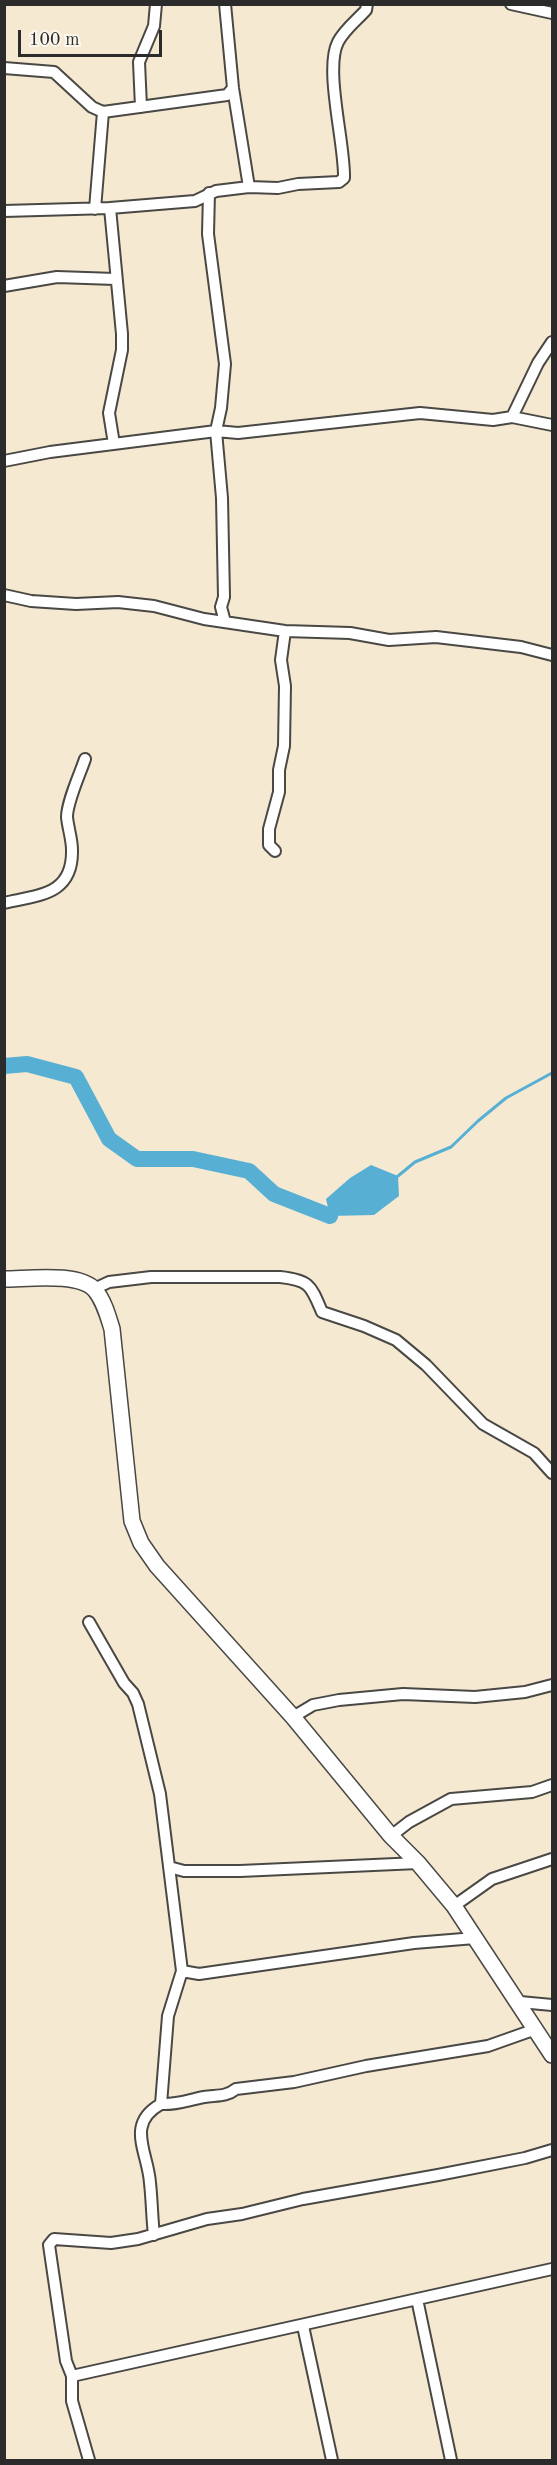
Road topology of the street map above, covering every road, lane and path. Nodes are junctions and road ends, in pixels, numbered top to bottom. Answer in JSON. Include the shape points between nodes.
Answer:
{"nodes":[{"id":1,"x":156,"y":4,"type":"edge"},
{"id":2,"x":225,"y":4,"type":"edge"},
{"id":3,"x":367,"y":4,"type":"edge"},
{"id":4,"x":511,"y":4,"type":"edge"},
{"id":5,"x":552,"y":12,"type":"edge"},
{"id":6,"x":4,"y":68,"type":"edge"},
{"id":7,"x":233,"y":88,"type":"junction"},
{"id":8,"x":141,"y":107,"type":"junction"},
{"id":9,"x":103,"y":112,"type":"junction"},
{"id":10,"x":249,"y":187,"type":"junction"},
{"id":11,"x":209,"y":193,"type":"junction"},
{"id":12,"x":95,"y":208,"type":"junction"},
{"id":13,"x":110,"y":208,"type":"junction"},
{"id":14,"x":4,"y":211,"type":"edge"},
{"id":15,"x":115,"y":279,"type":"junction"},
{"id":16,"x":4,"y":286,"type":"edge"},
{"id":17,"x":552,"y":342,"type":"edge"},
{"id":18,"x":512,"y":417,"type":"junction"},
{"id":19,"x":552,"y":424,"type":"edge"},
{"id":20,"x":216,"y":431,"type":"junction"},
{"id":21,"x":114,"y":444,"type":"junction"},
{"id":22,"x":4,"y":461,"type":"edge"},
{"id":23,"x":4,"y":595,"type":"edge"},
{"id":24,"x":225,"y":622,"type":"junction"},
{"id":25,"x":285,"y":631,"type":"junction"},
{"id":26,"x":552,"y":655,"type":"edge"},
{"id":27,"x":85,"y":759,"type":"dead end"},
{"id":28,"x":274,"y":851,"type":"dead end"},
{"id":29,"x":4,"y":903,"type":"edge"},
{"id":30,"x":4,"y":1279,"type":"edge"},
{"id":31,"x":94,"y":1289,"type":"junction"},
{"id":32,"x":552,"y":1473,"type":"edge"},
{"id":33,"x":88,"y":1622,"type":"dead end"},
{"id":34,"x":552,"y":1685,"type":"edge"},
{"id":35,"x":293,"y":1717,"type":"junction"},
{"id":36,"x":552,"y":1785,"type":"edge"},
{"id":37,"x":391,"y":1836,"type":"junction"},
{"id":38,"x":552,"y":1859,"type":"edge"},
{"id":39,"x":418,"y":1863,"type":"junction"},
{"id":40,"x":169,"y":1867,"type":"junction"},
{"id":41,"x":454,"y":1906,"type":"junction"},
{"id":42,"x":475,"y":1938,"type":"junction"},
{"id":43,"x":182,"y":1971,"type":"junction"},
{"id":44,"x":520,"y":2002,"type":"junction"},
{"id":45,"x":552,"y":2005,"type":"edge"},
{"id":46,"x":536,"y":2029,"type":"junction"},
{"id":47,"x":552,"y":2055,"type":"edge"},
{"id":48,"x":161,"y":2103,"type":"junction"},
{"id":49,"x":552,"y":2150,"type":"edge"},
{"id":50,"x":154,"y":2235,"type":"junction"},
{"id":51,"x":552,"y":2269,"type":"edge"},
{"id":52,"x":417,"y":2299,"type":"junction"},
{"id":53,"x":303,"y":2326,"type":"junction"},
{"id":54,"x":72,"y":2376,"type":"junction"},
{"id":55,"x":89,"y":2460,"type":"edge"},
{"id":56,"x":332,"y":2460,"type":"edge"},
{"id":57,"x":452,"y":2460,"type":"edge"}],
"edges":[{"from":1,"to":8,"type":"street","via":[[154,26],[139,62]]},
{"from":2,"to":7,"type":"street"},
{"from":3,"to":10,"type":"street","via":[[337,43],[334,64],[344,178],[325,184]]},
{"from":4,"to":5,"type":"street"},
{"from":6,"to":9,"type":"street","via":[[54,72],[92,107]]},
{"from":7,"to":8,"type":"street","via":[[227,94]]},
{"from":7,"to":10,"type":"street"},
{"from":8,"to":9,"type":"street"},
{"from":9,"to":12,"type":"street"},
{"from":10,"to":11,"type":"street"},
{"from":11,"to":13,"type":"street","via":[[195,201]]},
{"from":11,"to":20,"type":"street","via":[[208,234],[225,364]]},
{"from":12,"to":13,"type":"street"},
{"from":12,"to":14,"type":"street"},
{"from":13,"to":15,"type":"street"},
{"from":15,"to":16,"type":"street","via":[[57,277]]},
{"from":15,"to":21,"type":"street","via":[[122,350],[109,414]]},
{"from":17,"to":18,"type":"street"},
{"from":18,"to":19,"type":"street"},
{"from":18,"to":20,"type":"street","via":[[493,420],[420,412],[238,433]]},
{"from":20,"to":21,"type":"street"},
{"from":20,"to":24,"type":"street","via":[[224,561],[221,607]]},
{"from":21,"to":22,"type":"street"},
{"from":23,"to":24,"type":"street","via":[[31,601],[118,602]]},
{"from":24,"to":25,"type":"street"},
{"from":25,"to":26,"type":"street","via":[[350,633],[389,640],[436,637],[521,646]]},
{"from":25,"to":28,"type":"street","via":[[280,660],[285,686],[285,746],[269,829],[269,845]]},
{"from":27,"to":29,"type":"street","via":[[67,816],[72,852],[70,871],[57,889]]},
{"from":30,"to":31,"type":"street","via":[[72,1278]]},
{"from":31,"to":32,"type":"street","via":[[109,1282],[152,1277],[300,1279],[313,1290],[322,1312],[396,1340],[483,1424],[534,1453]]},
{"from":31,"to":35,"type":"street","via":[[112,1329],[132,1521],[141,1543],[157,1566]]},
{"from":33,"to":40,"type":"street","via":[[138,1704],[160,1794]]},
{"from":34,"to":35,"type":"street","via":[[475,1697],[403,1694],[339,1700],[313,1705]]},
{"from":35,"to":37,"type":"street"},
{"from":36,"to":37,"type":"street","via":[[532,1792],[451,1799]]},
{"from":37,"to":39,"type":"street"},
{"from":38,"to":41,"type":"street","via":[[492,1880]]},
{"from":39,"to":40,"type":"street","via":[[240,1871],[184,1871]]},
{"from":39,"to":41,"type":"street"},
{"from":40,"to":43,"type":"street"},
{"from":41,"to":42,"type":"street"},
{"from":42,"to":43,"type":"street","via":[[199,1974]]},
{"from":42,"to":44,"type":"street"},
{"from":43,"to":48,"type":"street","via":[[168,2016]]},
{"from":44,"to":45,"type":"street"},
{"from":44,"to":46,"type":"street"},
{"from":46,"to":47,"type":"street"},
{"from":46,"to":48,"type":"street","via":[[488,2046],[236,2089],[229,2094],[174,2105]]},
{"from":48,"to":50,"type":"street","via":[[145,2115],[141,2129]]},
{"from":49,"to":50,"type":"street","via":[[207,2219]]},
{"from":50,"to":54,"type":"street","via":[[111,2243],[54,2239],[49,2245],[66,2361]]},
{"from":51,"to":52,"type":"street"},
{"from":52,"to":53,"type":"street"},
{"from":52,"to":57,"type":"street"},
{"from":53,"to":54,"type":"street"},
{"from":53,"to":56,"type":"street"},
{"from":54,"to":55,"type":"street","via":[[72,2401]]}]}
